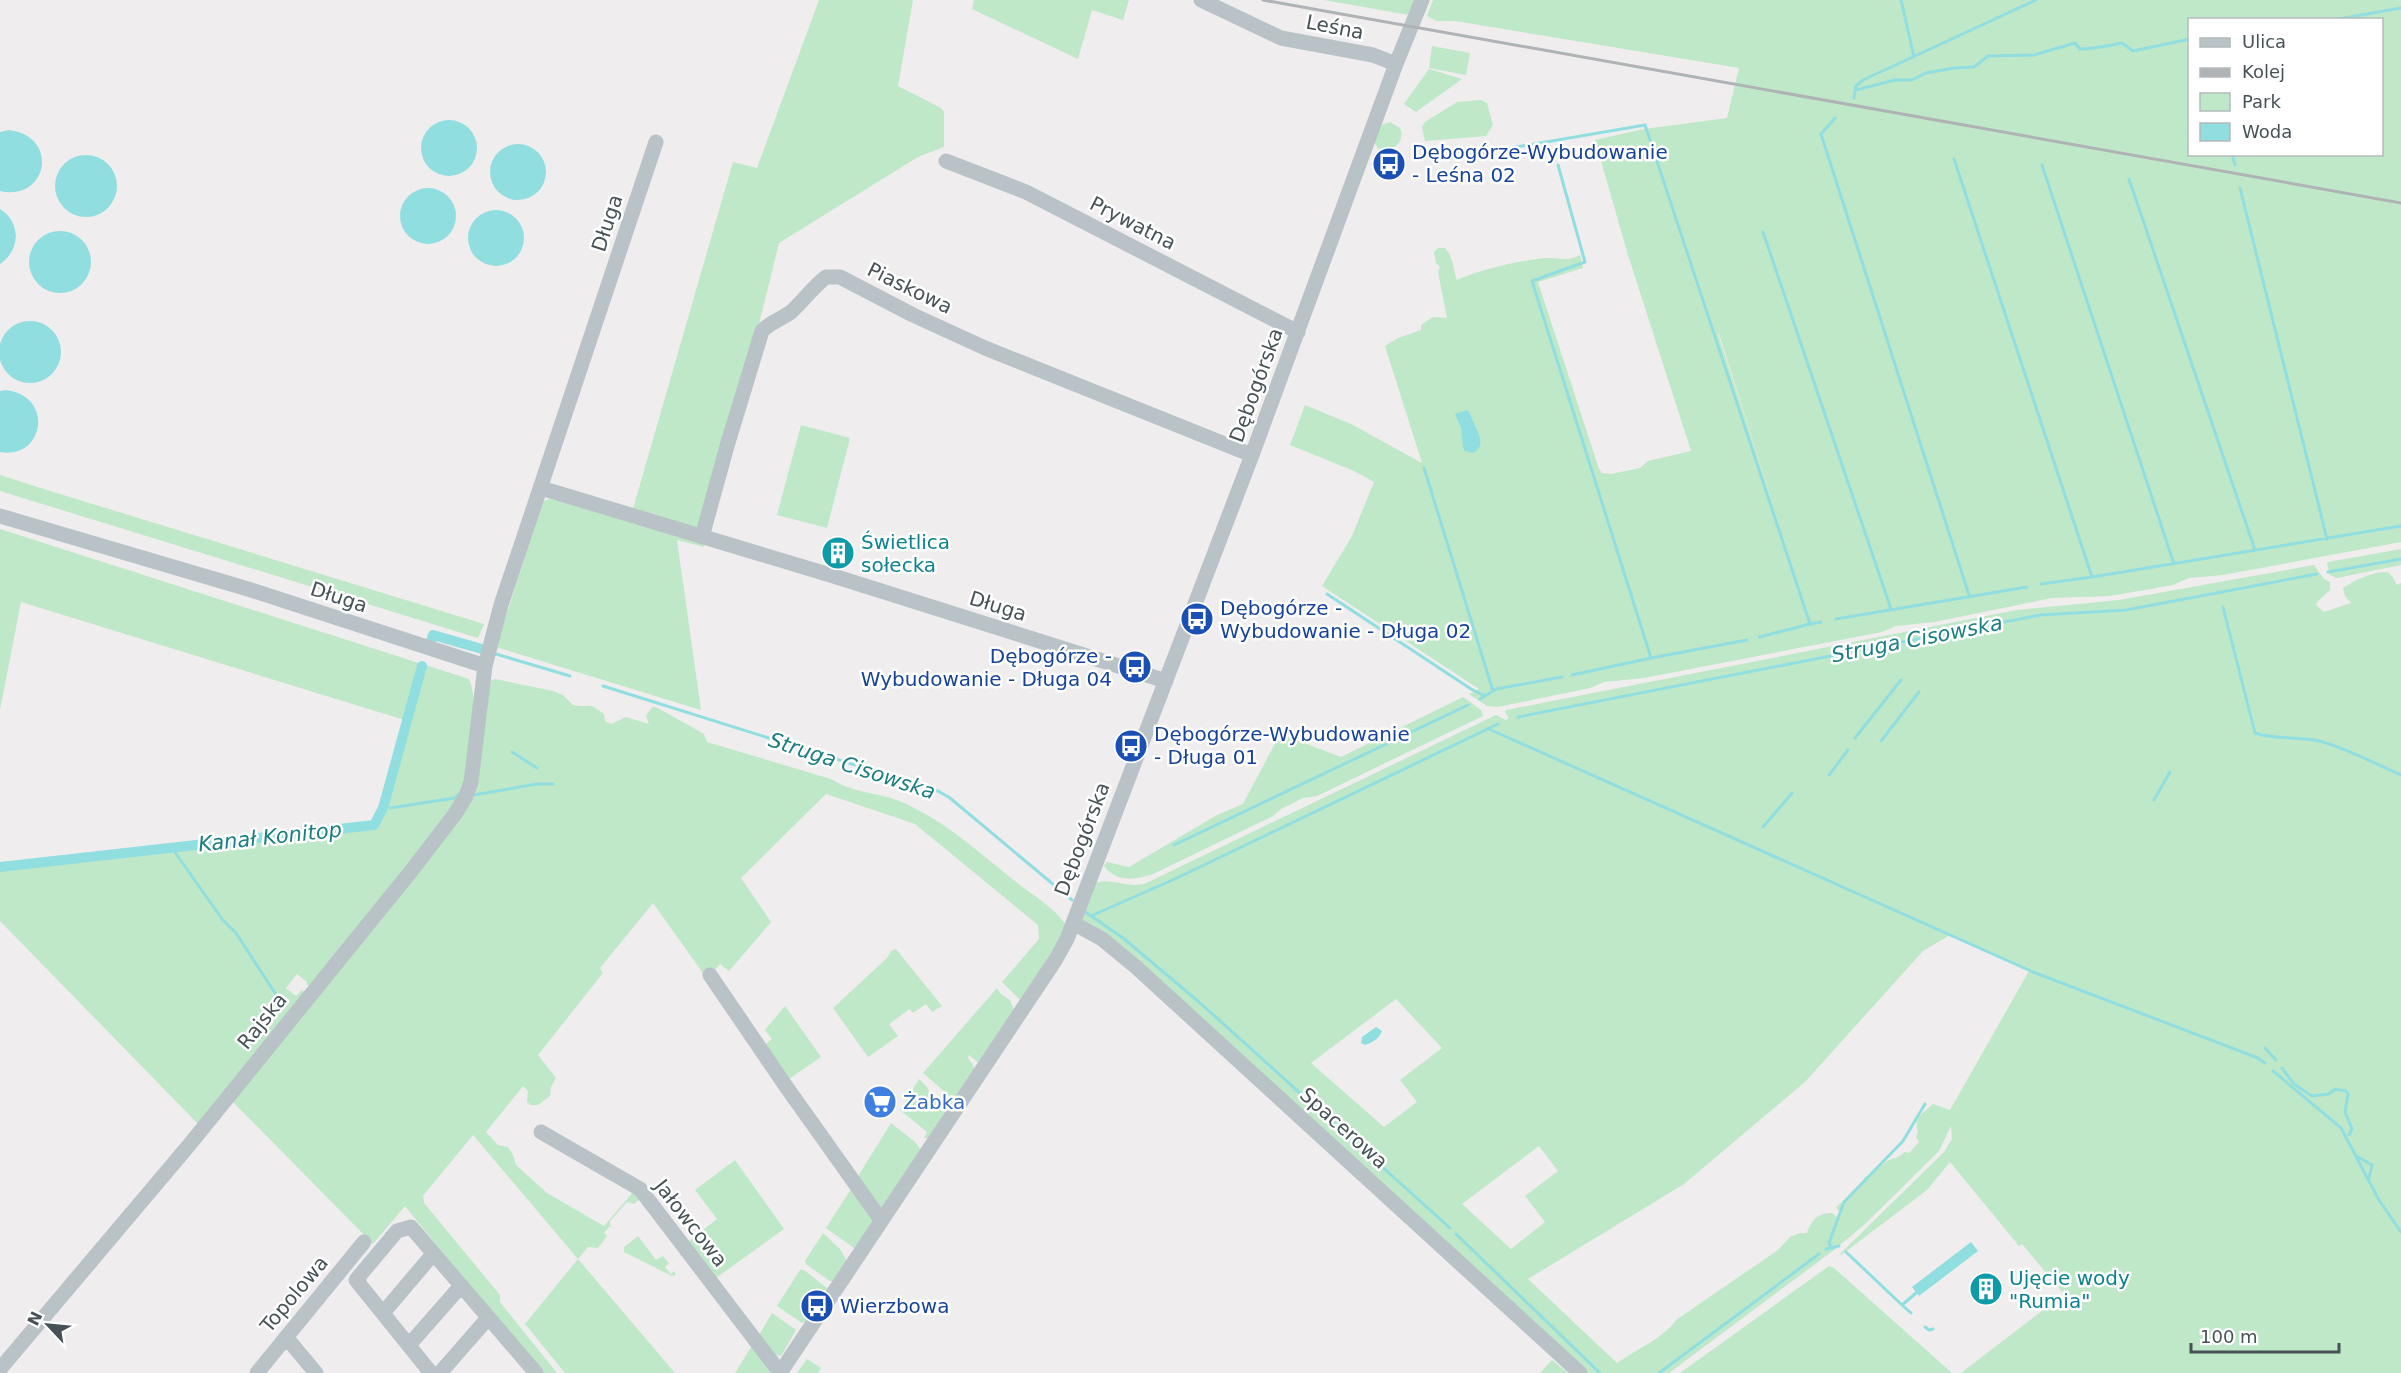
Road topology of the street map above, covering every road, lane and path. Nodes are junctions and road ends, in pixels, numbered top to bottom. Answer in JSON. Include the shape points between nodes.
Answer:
{"nodes":[{"id":1,"x":1201,"y":0,"type":"edge"},
{"id":2,"x":1422,"y":0,"type":"edge"},
{"id":3,"x":1396,"y":64,"type":"junction"},
{"id":4,"x":656,"y":142,"type":"dead end"},
{"id":5,"x":946,"y":161,"type":"dead end"},
{"id":6,"x":1298,"y":332,"type":"junction"},
{"id":7,"x":1252,"y":455,"type":"junction"},
{"id":8,"x":542,"y":488,"type":"junction"},
{"id":9,"x":0,"y":516,"type":"edge"},
{"id":10,"x":702,"y":537,"type":"junction"},
{"id":11,"x":484,"y":666,"type":"junction"},
{"id":12,"x":1166,"y":681,"type":"junction"},
{"id":13,"x":1073,"y":923,"type":"junction"},
{"id":14,"x":711,"y":975,"type":"dead end"},
{"id":15,"x":541,"y":1132,"type":"dead end"},
{"id":16,"x":881,"y":1220,"type":"junction"},
{"id":17,"x":364,"y":1242,"type":"dead end"},
{"id":18,"x":434,"y":1254,"type":"junction"},
{"id":19,"x":460,"y":1287,"type":"junction"},
{"id":20,"x":383,"y":1313,"type":"junction"},
{"id":21,"x":488,"y":1318,"type":"junction"},
{"id":22,"x":286,"y":1337,"type":"junction"},
{"id":23,"x":409,"y":1345,"type":"junction"},
{"id":24,"x":0,"y":1369,"type":"edge"},
{"id":25,"x":781,"y":1372,"type":"edge"},
{"id":26,"x":256,"y":1373,"type":"edge"},
{"id":27,"x":316,"y":1373,"type":"edge"},
{"id":28,"x":431,"y":1373,"type":"edge"},
{"id":29,"x":440,"y":1373,"type":"edge"},
{"id":30,"x":536,"y":1373,"type":"edge"},
{"id":31,"x":1580,"y":1373,"type":"edge"}],
"edges":[{"from":1,"to":3,"type":"street","name":"Leśna","via":[[1281,38],[1373,55]]},
{"from":2,"to":3,"type":"street","name":"Dębogórska"},
{"from":3,"to":6,"type":"street","name":"Dębogórska"},
{"from":4,"to":8,"type":"street","name":"Długa"},
{"from":5,"to":6,"type":"street","name":"Prywatna","via":[[1026,192]]},
{"from":6,"to":7,"type":"street","name":"Dębogórska"},
{"from":7,"to":10,"type":"street","name":"Piaskowa","via":[[985,348],[840,277],[826,277],[790,312],[762,331]]},
{"from":7,"to":12,"type":"street","name":"Dębogórska"},
{"from":8,"to":10,"type":"street","name":"Długa"},
{"from":8,"to":11,"type":"street","name":"Długa"},
{"from":9,"to":11,"type":"street","name":"Długa","via":[[248,589]]},
{"from":10,"to":12,"type":"street","name":"Długa"},
{"from":11,"to":24,"type":"street","name":"Rajska","via":[[471,782],[455,814],[190,1144]]},
{"from":12,"to":13,"type":"street","name":"Dębogórska"},
{"from":13,"to":16,"type":"street","name":"Dębogórska","via":[[1056,959]]},
{"from":13,"to":31,"type":"street","name":"Spacerowa","via":[[1102,939],[1136,967]]},
{"from":14,"to":16,"type":"street"},
{"from":15,"to":25,"type":"street","name":"Jałowcowa","via":[[640,1189]]},
{"from":16,"to":25,"type":"street","name":"Dębogórska"},
{"from":17,"to":22,"type":"street","name":"Topolowa"},
{"from":18,"to":19,"type":"street"},
{"from":18,"to":20,"type":"street"},
{"from":18,"to":20,"type":"street","via":[[411,1227],[397,1232],[356,1280]]},
{"from":19,"to":21,"type":"street"},
{"from":19,"to":23,"type":"street"},
{"from":20,"to":23,"type":"street"},
{"from":21,"to":29,"type":"street"},
{"from":21,"to":30,"type":"street"},
{"from":22,"to":26,"type":"street","name":"Topolowa"},
{"from":22,"to":27,"type":"street"},
{"from":23,"to":28,"type":"street"}]}
